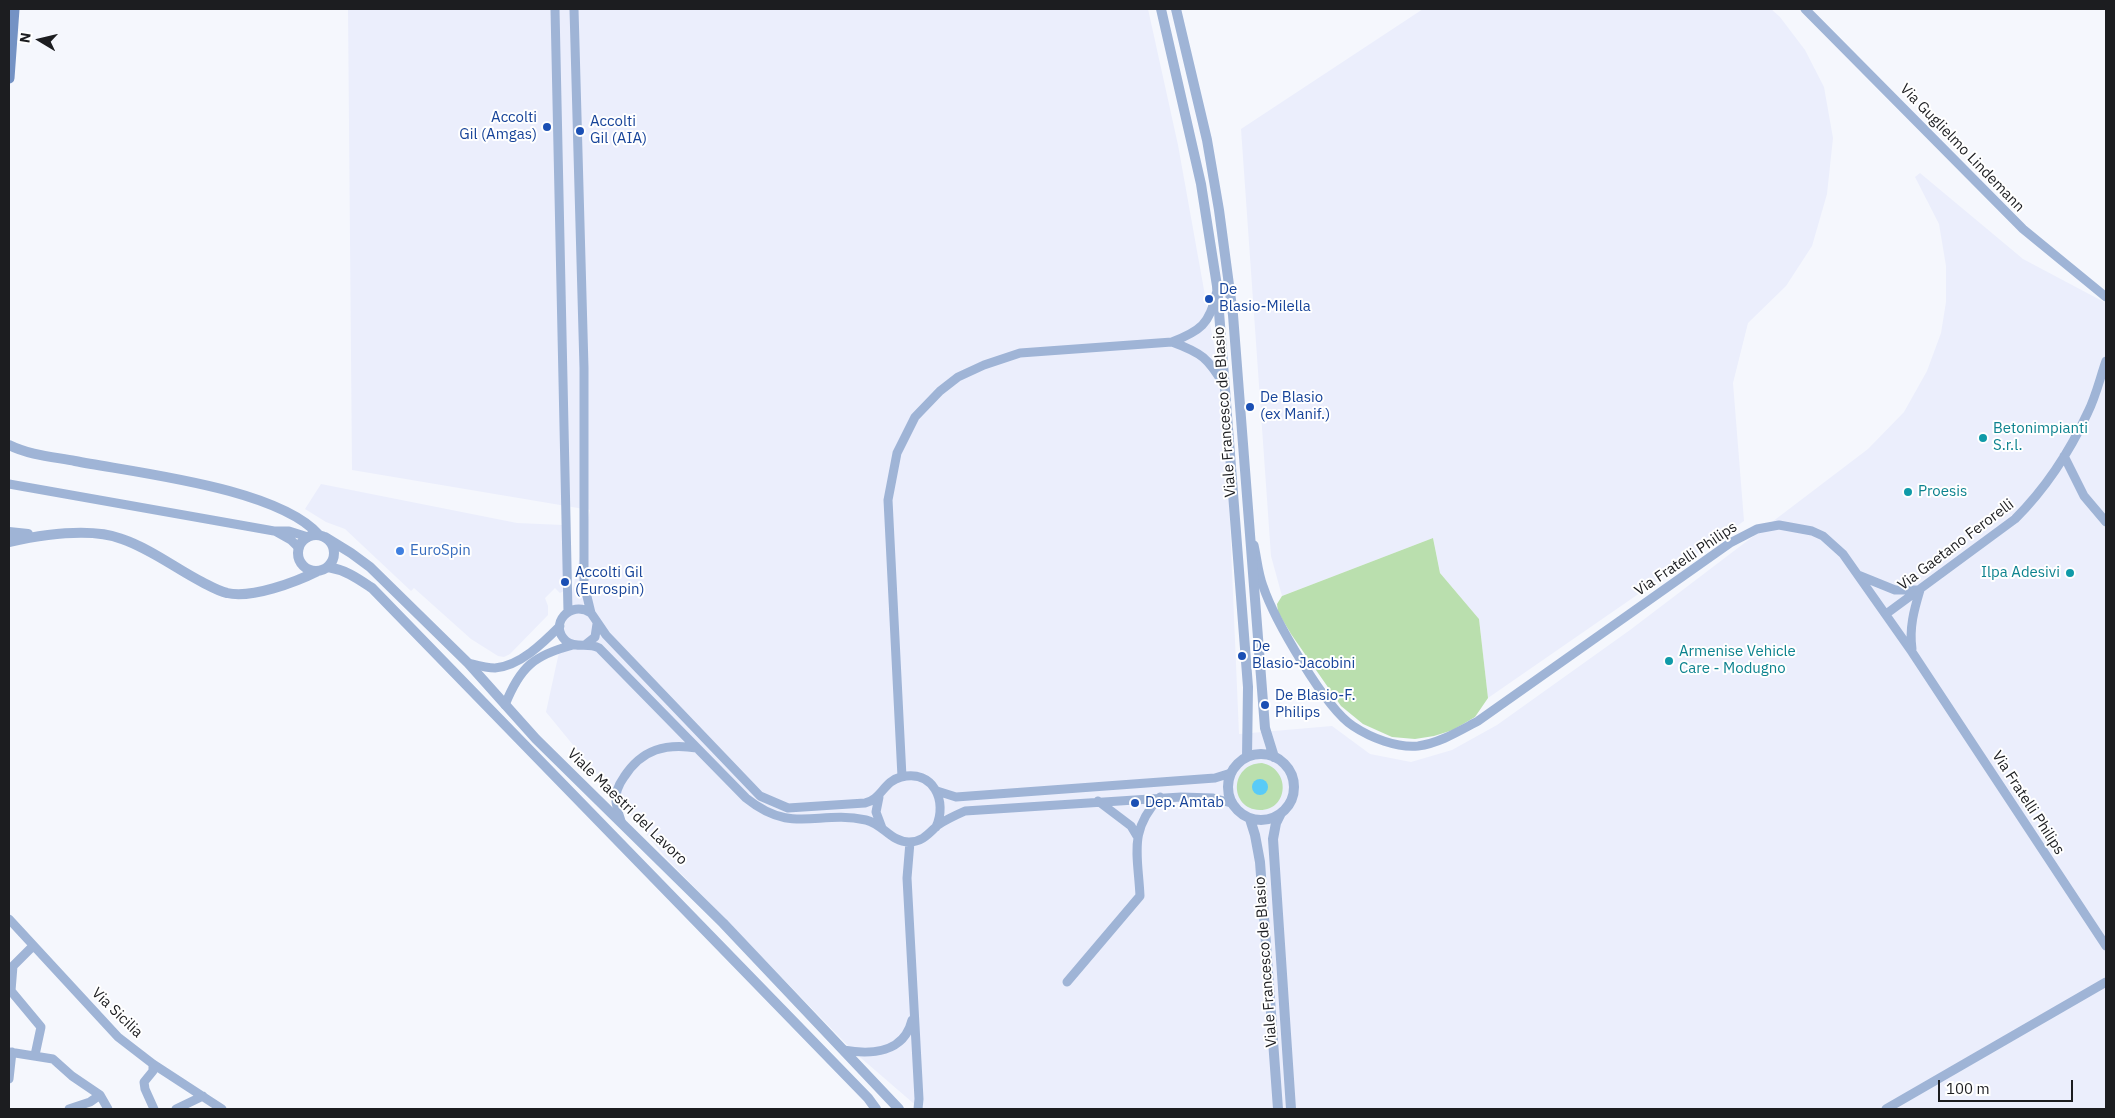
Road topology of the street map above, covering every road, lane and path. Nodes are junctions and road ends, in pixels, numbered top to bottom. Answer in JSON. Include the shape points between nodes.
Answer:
{"nodes":[{"id":1,"x":14,"y":9,"type":"edge"},
{"id":2,"x":555,"y":9,"type":"edge"},
{"id":3,"x":574,"y":9,"type":"edge"},
{"id":4,"x":1161,"y":9,"type":"edge"},
{"id":5,"x":1176,"y":9,"type":"edge"},
{"id":6,"x":1805,"y":9,"type":"edge"},
{"id":7,"x":9,"y":78,"type":"edge"},
{"id":8,"x":1217,"y":286,"type":"junction"},
{"id":9,"x":2106,"y":297,"type":"edge"},
{"id":10,"x":1172,"y":342,"type":"junction"},
{"id":11,"x":2106,"y":361,"type":"edge"},
{"id":12,"x":1226,"y":388,"type":"junction"},
{"id":13,"x":9,"y":445,"type":"edge"},
{"id":14,"x":9,"y":452,"type":"edge"},
{"id":15,"x":2064,"y":456,"type":"junction"},
{"id":16,"x":52,"y":457,"type":"junction"},
{"id":17,"x":9,"y":484,"type":"edge"},
{"id":18,"x":1248,"y":511,"type":"junction"},
{"id":19,"x":2106,"y":522,"type":"edge"},
{"id":20,"x":274,"y":531,"type":"junction"},
{"id":21,"x":9,"y":532,"type":"edge"},
{"id":22,"x":42,"y":536,"type":"junction"},
{"id":23,"x":322,"y":536,"type":"junction"},
{"id":24,"x":308,"y":537,"type":"junction"},
{"id":25,"x":9,"y":542,"type":"edge"},
{"id":26,"x":299,"y":548,"type":"junction"},
{"id":27,"x":323,"y":569,"type":"junction"},
{"id":28,"x":1858,"y":575,"type":"junction"},
{"id":29,"x":1920,"y":590,"type":"junction"},
{"id":30,"x":568,"y":612,"type":"junction"},
{"id":31,"x":592,"y":614,"type":"junction"},
{"id":32,"x":1886,"y":614,"type":"junction"},
{"id":33,"x":597,"y":624,"type":"junction"},
{"id":34,"x":560,"y":626,"type":"junction"},
{"id":35,"x":573,"y":645,"type":"junction"},
{"id":36,"x":585,"y":645,"type":"junction"},
{"id":37,"x":1912,"y":652,"type":"junction"},
{"id":38,"x":468,"y":663,"type":"junction"},
{"id":39,"x":505,"y":705,"type":"junction"},
{"id":40,"x":697,"y":748,"type":"junction"},
{"id":41,"x":1247,"y":757,"type":"junction"},
{"id":42,"x":1274,"y":757,"type":"junction"},
{"id":43,"x":1231,"y":773,"type":"junction"},
{"id":44,"x":902,"y":776,"type":"junction"},
{"id":45,"x":936,"y":791,"type":"junction"},
{"id":46,"x":880,"y":794,"type":"junction"},
{"id":47,"x":1160,"y":798,"type":"junction"},
{"id":48,"x":1098,"y":801,"type":"junction"},
{"id":49,"x":1231,"y":803,"type":"junction"},
{"id":50,"x":1281,"y":813,"type":"junction"},
{"id":51,"x":1250,"y":819,"type":"junction"},
{"id":52,"x":621,"y":821,"type":"junction"},
{"id":53,"x":936,"y":827,"type":"junction"},
{"id":54,"x":882,"y":828,"type":"junction"},
{"id":55,"x":1137,"y":836,"type":"junction"},
{"id":56,"x":910,"y":842,"type":"junction"},
{"id":57,"x":9,"y":919,"type":"edge"},
{"id":58,"x":33,"y":946,"type":"junction"},
{"id":59,"x":2106,"y":946,"type":"edge"},
{"id":60,"x":1067,"y":982,"type":"dead end"},
{"id":61,"x":2106,"y":982,"type":"edge"},
{"id":62,"x":914,"y":1010,"type":"junction"},
{"id":63,"x":843,"y":1050,"type":"junction"},
{"id":64,"x":10,"y":1052,"type":"edge"},
{"id":65,"x":35,"y":1055,"type":"junction"},
{"id":66,"x":153,"y":1064,"type":"junction"},
{"id":67,"x":9,"y":1079,"type":"edge"},
{"id":68,"x":100,"y":1095,"type":"junction"},
{"id":69,"x":203,"y":1096,"type":"junction"},
{"id":70,"x":920,"y":1099,"type":"junction"},
{"id":71,"x":69,"y":1109,"type":"edge"},
{"id":72,"x":108,"y":1109,"type":"edge"},
{"id":73,"x":154,"y":1109,"type":"edge"},
{"id":74,"x":176,"y":1109,"type":"edge"},
{"id":75,"x":222,"y":1109,"type":"edge"},
{"id":76,"x":876,"y":1109,"type":"edge"},
{"id":77,"x":899,"y":1109,"type":"edge"},
{"id":78,"x":918,"y":1109,"type":"edge"},
{"id":79,"x":922,"y":1109,"type":"edge"},
{"id":80,"x":1278,"y":1109,"type":"edge"},
{"id":81,"x":1291,"y":1109,"type":"edge"},
{"id":82,"x":1886,"y":1109,"type":"edge"}],
"edges":[{"from":1,"to":7,"type":"main road"},
{"from":2,"to":30,"type":"street"},
{"from":3,"to":31,"type":"street","via":[[584,368],[584,584]]},
{"from":4,"to":8,"type":"street","name":"Viale Francesco de Blasio","via":[[1201,184]]},
{"from":5,"to":18,"type":"street","name":"Viale Francesco de Blasio","via":[[1207,140],[1226,257]]},
{"from":6,"to":9,"type":"street","name":"Via Guglielmo Lindemann","via":[[2023,229]]},
{"from":8,"to":10,"type":"street","via":[[1210,316],[1204,325],[1192,335]]},
{"from":8,"to":12,"type":"street","name":"Viale Francesco de Blasio"},
{"from":10,"to":12,"type":"street","via":[[1202,355]]},
{"from":10,"to":44,"type":"street","via":[[1020,353],[1000,358],[958,377],[926,403],[915,417],[897,453],[888,500]]},
{"from":11,"to":15,"type":"street","name":"Via Gaetano Ferorelli","via":[[2089,411]]},
{"from":12,"to":41,"type":"street","name":"Viale Francesco de Blasio","via":[[1248,687]]},
{"from":13,"to":16,"type":"street"},
{"from":14,"to":16,"type":"street"},
{"from":15,"to":19,"type":"street","via":[[2084,496]]},
{"from":15,"to":29,"type":"street","name":"Via Gaetano Ferorelli","via":[[2032,503],[2015,519]]},
{"from":16,"to":23,"type":"street","name":"Viale Maestri del Lavoro","via":[[197,484],[253,498],[302,521]]},
{"from":17,"to":20,"type":"street"},
{"from":18,"to":28,"type":"street","name":"Via Fratelli Philips","via":[[1262,585],[1286,636],[1336,712],[1353,726],[1391,744],[1418,746],[1435,742],[1478,721],[1730,543],[1757,529],[1779,525],[1823,536],[1843,554]]},
{"from":18,"to":42,"type":"street","name":"Viale Francesco de Blasio","via":[[1265,728]]},
{"from":20,"to":24,"type":"street","via":[[289,531]]},
{"from":20,"to":26,"type":"street"},
{"from":21,"to":22,"type":"street"},
{"from":22,"to":25,"type":"street"},
{"from":22,"to":27,"type":"street","via":[[104,534],[121,538],[226,593],[250,594]]},
{"from":23,"to":24,"type":"street"},
{"from":23,"to":27,"type":"street","via":[[330,541],[334,550],[334,556]]},
{"from":23,"to":38,"type":"street","name":"Viale Maestri del Lavoro","via":[[370,567]]},
{"from":24,"to":26,"type":"street"},
{"from":26,"to":27,"type":"street","via":[[300,560],[305,567]]},
{"from":27,"to":76,"type":"street","name":"Viale Maestri del Lavoro","via":[[340,569],[372,588]]},
{"from":28,"to":29,"type":"street","via":[[1895,590]]},
{"from":28,"to":32,"type":"street","name":"Via Fratelli Philips"},
{"from":29,"to":32,"type":"street","name":"Via Gaetano Ferorelli"},
{"from":29,"to":37,"type":"street","via":[[1911,629]]},
{"from":30,"to":31,"type":"street","via":[[577,608]]},
{"from":30,"to":34,"type":"street"},
{"from":31,"to":33,"type":"street"},
{"from":32,"to":37,"type":"street","name":"Via Fratelli Philips"},
{"from":33,"to":36,"type":"street","via":[[595,637]]},
{"from":33,"to":46,"type":"street","via":[[760,796],[788,808],[814,808],[872,801]]},
{"from":34,"to":35,"type":"street","via":[[563,638]]},
{"from":34,"to":38,"type":"street","via":[[508,666],[493,668]]},
{"from":35,"to":36,"type":"street"},
{"from":35,"to":39,"type":"street","via":[[542,656],[526,667]]},
{"from":36,"to":40,"type":"street","via":[[593,644],[599,648]]},
{"from":37,"to":59,"type":"street","name":"Via Fratelli Philips"},
{"from":38,"to":39,"type":"street","name":"Viale Maestri del Lavoro"},
{"from":39,"to":52,"type":"street","name":"Viale Maestri del Lavoro"},
{"from":40,"to":52,"type":"street","via":[[666,746],[638,759],[619,785],[616,801]]},
{"from":40,"to":54,"type":"street","via":[[759,809],[796,820],[856,818]]},
{"from":41,"to":42,"type":"street"},
{"from":41,"to":43,"type":"street"},
{"from":42,"to":50,"type":"street","via":[[1288,770],[1294,788],[1292,798]]},
{"from":43,"to":45,"type":"street","via":[[1197,780],[956,797]]},
{"from":43,"to":49,"type":"street","via":[[1228,788]]},
{"from":44,"to":45,"type":"street","via":[[922,778]]},
{"from":44,"to":46,"type":"street","via":[[885,786]]},
{"from":45,"to":53,"type":"street","via":[[942,809]]},
{"from":46,"to":54,"type":"street","via":[[876,812]]},
{"from":47,"to":48,"type":"street"},
{"from":47,"to":49,"type":"street","via":[[1213,798]]},
{"from":47,"to":55,"type":"street","via":[[1148,810]]},
{"from":48,"to":53,"type":"street","via":[[965,811]]},
{"from":48,"to":55,"type":"street","via":[[1131,826]]},
{"from":49,"to":51,"type":"street"},
{"from":50,"to":51,"type":"street","via":[[1272,819]]},
{"from":50,"to":81,"type":"street","name":"Viale Francesco de Blasio","via":[[1273,839]]},
{"from":51,"to":80,"type":"street","name":"Viale Francesco de Blasio","via":[[1260,862]]},
{"from":52,"to":63,"type":"street","name":"Viale Maestri del Lavoro"},
{"from":53,"to":56,"type":"street","via":[[920,840]]},
{"from":54,"to":56,"type":"street","via":[[890,836]]},
{"from":55,"to":60,"type":"street","via":[[1140,896]]},
{"from":56,"to":62,"type":"street","via":[[907,878]]},
{"from":57,"to":58,"type":"street","name":"Via Sicilia"},
{"from":58,"to":65,"type":"street","via":[[13,966],[11,990],[41,1027]]},
{"from":58,"to":66,"type":"street","name":"Via Sicilia","via":[[118,1037]]},
{"from":61,"to":82,"type":"street"},
{"from":62,"to":63,"type":"street","via":[[910,1028],[889,1048],[862,1053]]},
{"from":62,"to":70,"type":"street"},
{"from":63,"to":77,"type":"street","name":"Viale Maestri del Lavoro"},
{"from":64,"to":65,"type":"street"},
{"from":64,"to":67,"type":"street"},
{"from":65,"to":68,"type":"street","via":[[53,1060]]},
{"from":66,"to":69,"type":"street","name":"Via Sicilia"},
{"from":66,"to":73,"type":"street","via":[[153,1071],[144,1082]]},
{"from":68,"to":71,"type":"street"},
{"from":68,"to":72,"type":"street"},
{"from":69,"to":74,"type":"street"},
{"from":69,"to":75,"type":"street","name":"Via Sicilia"},
{"from":70,"to":78,"type":"street"},
{"from":70,"to":79,"type":"street"}]}
